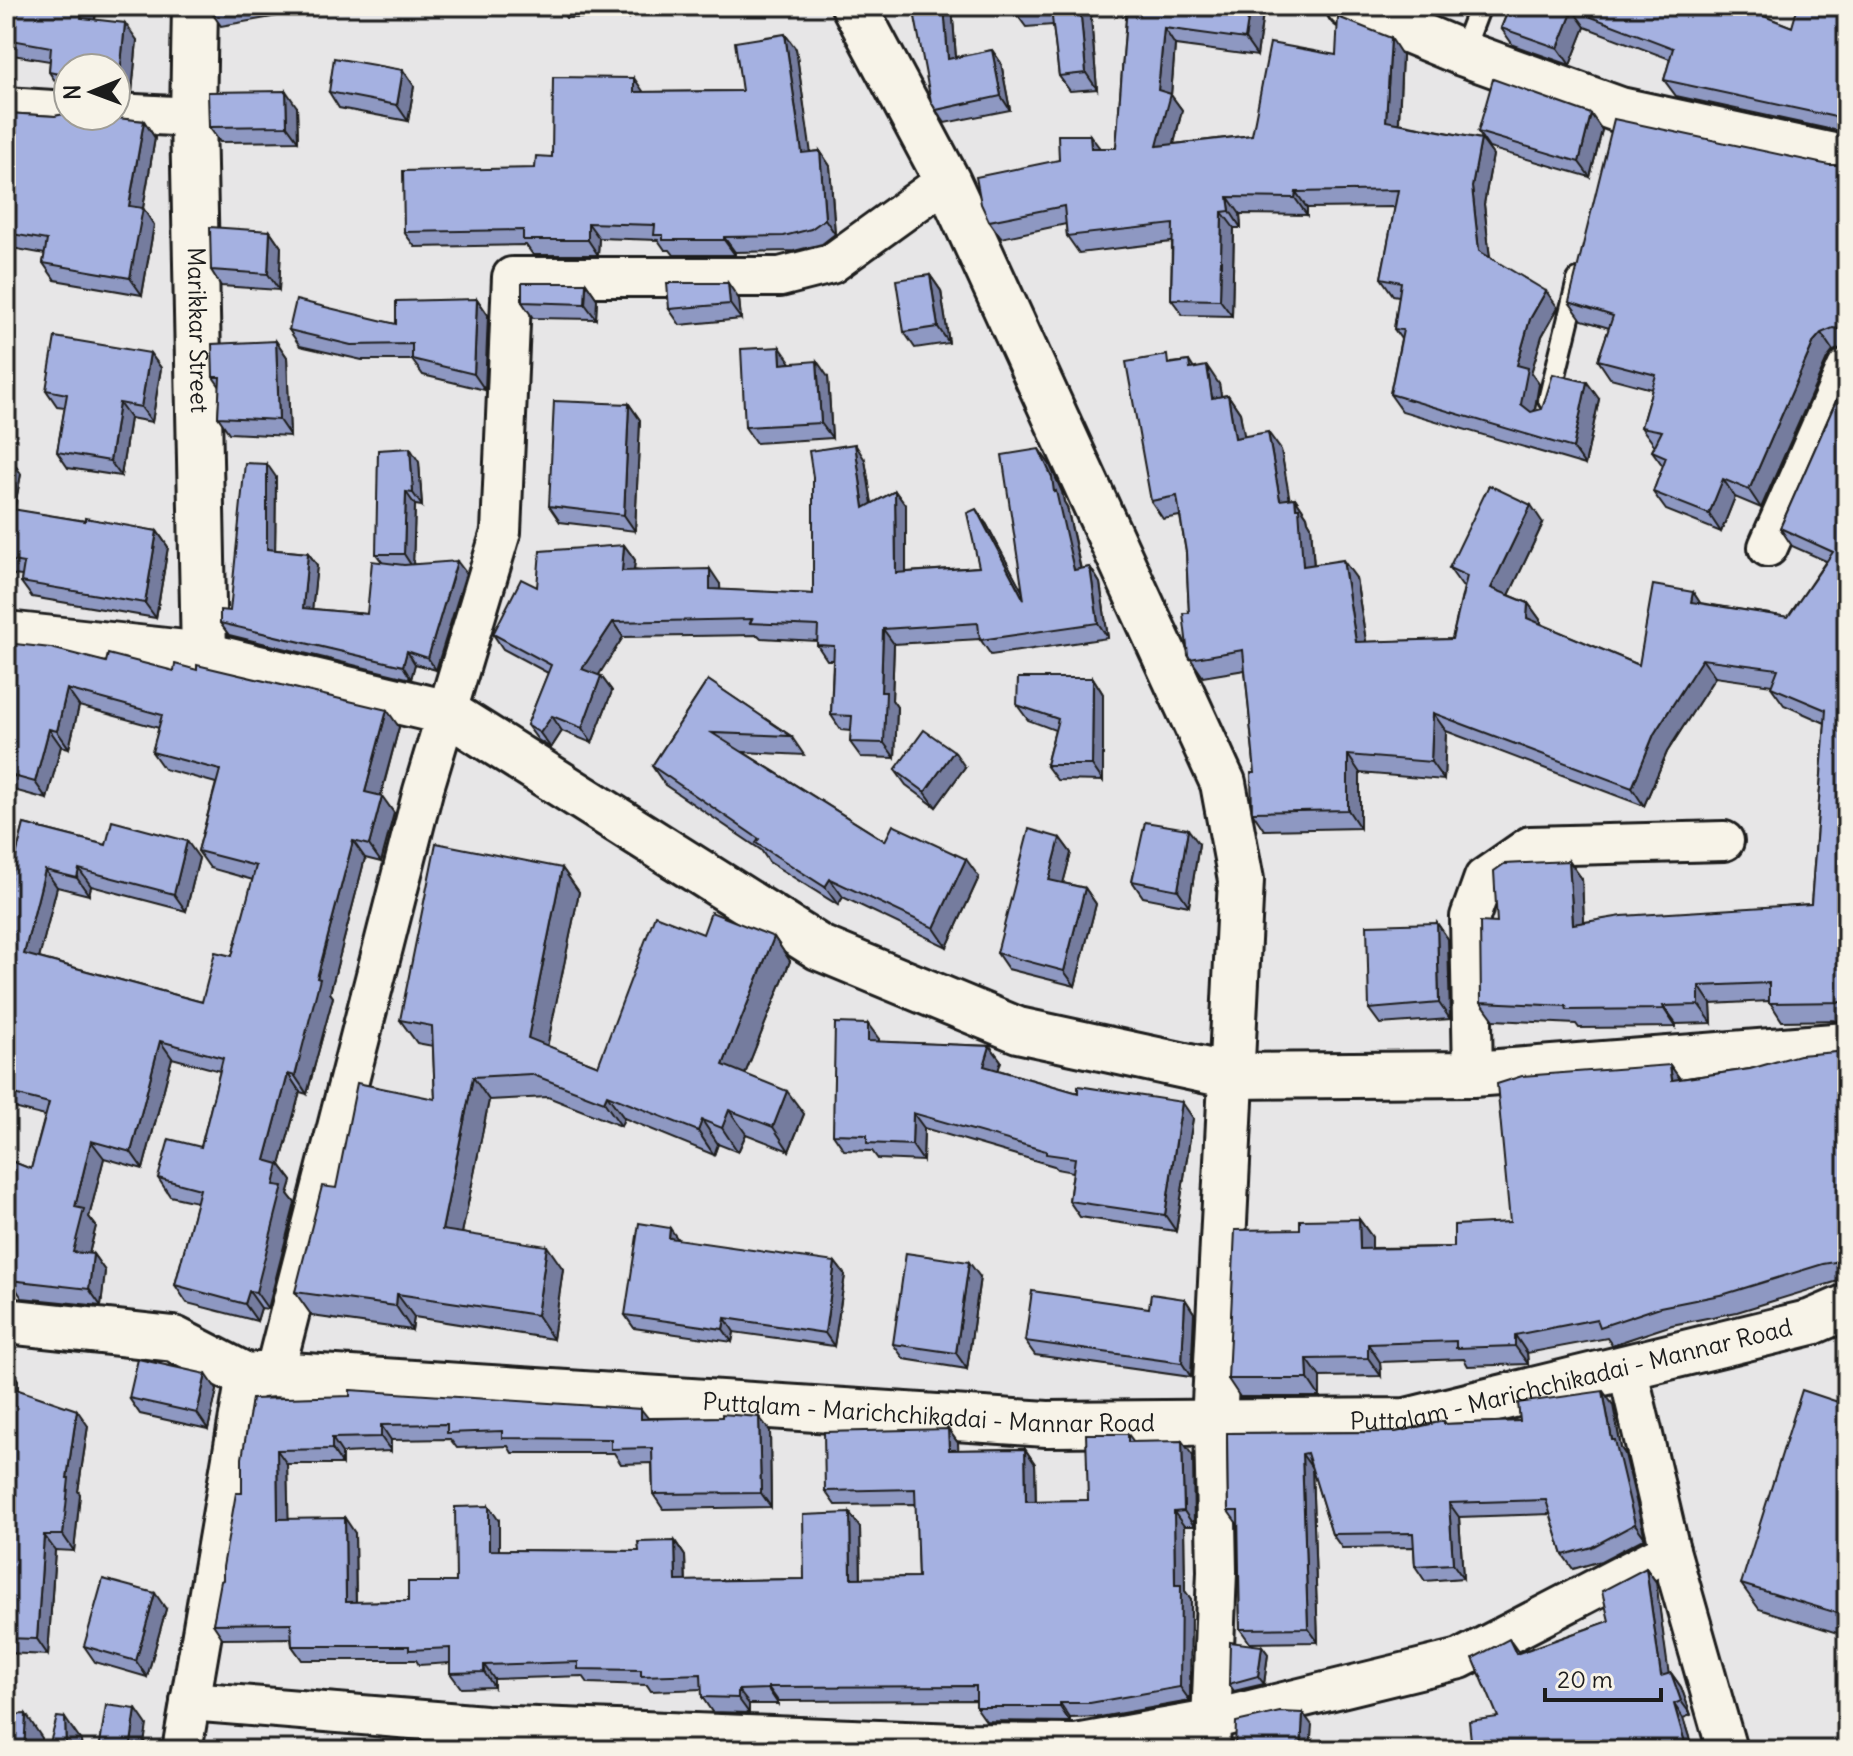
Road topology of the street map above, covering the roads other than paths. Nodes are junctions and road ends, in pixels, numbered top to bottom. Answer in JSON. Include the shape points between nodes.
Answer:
{"nodes":[{"id":1,"x":195,"y":6,"type":"edge"},
{"id":2,"x":854,"y":6,"type":"edge"},
{"id":3,"x":1349,"y":6,"type":"edge"},
{"id":4,"x":1480,"y":6,"type":"edge"},
{"id":5,"x":1462,"y":53,"type":"junction"},
{"id":6,"x":6,"y":107,"type":"edge"},
{"id":7,"x":52,"y":110,"type":"edge"},
{"id":8,"x":132,"y":114,"type":"edge"},
{"id":9,"x":193,"y":117,"type":"junction"},
{"id":10,"x":1847,"y":159,"type":"edge"},
{"id":11,"x":947,"y":180,"type":"junction"},
{"id":12,"x":1582,"y":263,"type":"edge"},
{"id":13,"x":1847,"y":368,"type":"edge"},
{"id":14,"x":1545,"y":416,"type":"edge"},
{"id":15,"x":1768,"y":547,"type":"dead end"},
{"id":16,"x":6,"y":634,"type":"edge"},
{"id":17,"x":204,"y":655,"type":"junction"},
{"id":18,"x":448,"y":713,"type":"junction"},
{"id":19,"x":1724,"y":841,"type":"dead end"},
{"id":20,"x":1847,"y":1045,"type":"edge"},
{"id":21,"x":1473,"y":1074,"type":"junction"},
{"id":22,"x":1231,"y":1076,"type":"junction"},
{"id":23,"x":1847,"y":1307,"type":"edge"},
{"id":24,"x":6,"y":1321,"type":"edge"},
{"id":25,"x":1627,"y":1367,"type":"junction"},
{"id":26,"x":260,"y":1375,"type":"junction"},
{"id":27,"x":1214,"y":1423,"type":"junction"},
{"id":28,"x":1670,"y":1550,"type":"junction"},
{"id":29,"x":190,"y":1701,"type":"junction"},
{"id":30,"x":1210,"y":1735,"type":"edge"},
{"id":31,"x":958,"y":1747,"type":"edge"},
{"id":32,"x":182,"y":1750,"type":"edge"},
{"id":33,"x":1727,"y":1750,"type":"edge"}],
"edges":[{"from":1,"to":9,"type":"street","name":"Marikkar Street"},
{"from":2,"to":11,"type":"street"},
{"from":3,"to":5,"type":"street"},
{"from":4,"to":5,"type":"lane"},
{"from":5,"to":10,"type":"street","via":[[1618,118]]},
{"from":6,"to":7,"type":"street"},
{"from":8,"to":9,"type":"street"},
{"from":9,"to":17,"type":"street","name":"Marikkar Street"},
{"from":11,"to":18,"type":"street","via":[[831,264],[780,277],[512,277],[501,532]]},
{"from":11,"to":22,"type":"street","via":[[1223,783],[1241,880]]},
{"from":12,"to":14,"type":"lane"},
{"from":13,"to":15,"type":"street"},
{"from":16,"to":17,"type":"street"},
{"from":17,"to":18,"type":"street"},
{"from":18,"to":22,"type":"street","via":[[820,948],[1018,1030]]},
{"from":18,"to":26,"type":"street"},
{"from":19,"to":21,"type":"street","via":[[1530,846],[1484,878],[1470,917]]},
{"from":20,"to":21,"type":"street"},
{"from":21,"to":22,"type":"street"},
{"from":22,"to":27,"type":"street"},
{"from":23,"to":25,"type":"street","name":"Puttalam - Marichchikadai - Mannar Road","via":[[1812,1322]]},
{"from":24,"to":26,"type":"street","name":"Puttalam - Marichchikadai - Mannar Road","via":[[174,1339]]},
{"from":25,"to":27,"type":"street","name":"Puttalam - Marichchikadai - Mannar Road","via":[[1406,1421]]},
{"from":25,"to":28,"type":"street"},
{"from":26,"to":27,"type":"street","name":"Puttalam - Marichchikadai - Mannar Road","via":[[1047,1424]]},
{"from":26,"to":29,"type":"street"},
{"from":27,"to":30,"type":"street","via":[[1217,1571]]},
{"from":28,"to":30,"type":"street","via":[[1460,1659]]},
{"from":28,"to":33,"type":"street"},
{"from":29,"to":31,"type":"street","via":[[485,1725]]},
{"from":29,"to":32,"type":"street"},
{"from":30,"to":31,"type":"street"}]}
